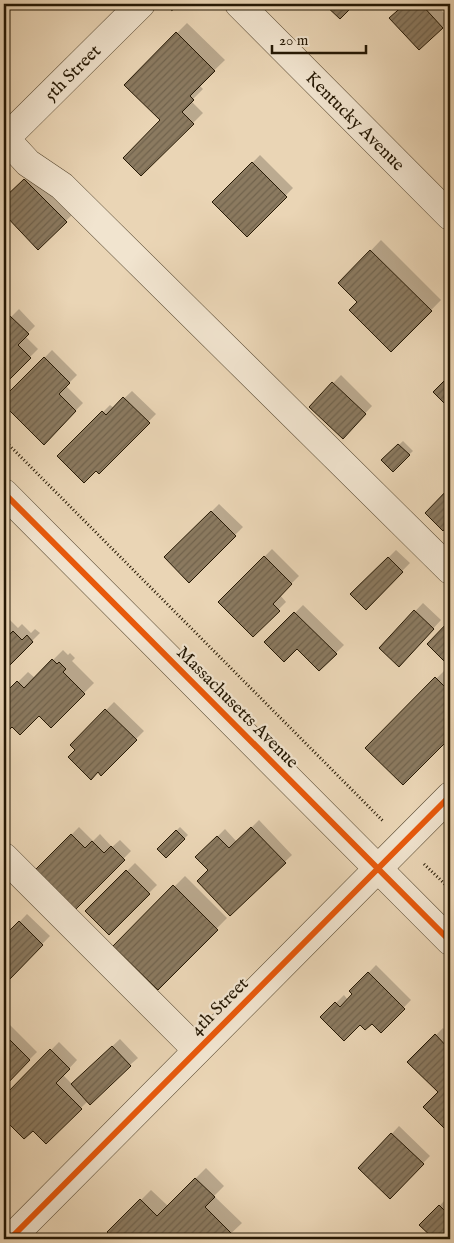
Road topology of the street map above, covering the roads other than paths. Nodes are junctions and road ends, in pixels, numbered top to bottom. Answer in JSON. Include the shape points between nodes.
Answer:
{"nodes":[{"id":1,"x":141,"y":4,"type":"edge"},
{"id":2,"x":239,"y":4,"type":"edge"},
{"id":3,"x":4,"y":139,"type":"edge"},
{"id":4,"x":450,"y":216,"type":"edge"},
{"id":5,"x":4,"y":494,"type":"edge"},
{"id":6,"x":450,"y":570,"type":"edge"},
{"id":7,"x":450,"y":796,"type":"edge"},
{"id":8,"x":4,"y":857,"type":"edge"},
{"id":9,"x":377,"y":868,"type":"junction"},
{"id":10,"x":450,"y":941,"type":"edge"},
{"id":11,"x":197,"y":1050,"type":"junction"},
{"id":12,"x":14,"y":1232,"type":"edge"}],
"edges":[{"from":1,"to":3,"type":"street","name":"5th Street"},
{"from":2,"to":4,"type":"street","name":"Kentucky Avenue"},
{"from":3,"to":6,"type":"street","via":[[28,163],[62,186]]},
{"from":5,"to":9,"type":"street","name":"Massachusetts Avenue"},
{"from":7,"to":9,"type":"street","name":"4th Street"},
{"from":8,"to":11,"type":"street"},
{"from":9,"to":10,"type":"street","name":"Massachusetts Avenue"},
{"from":9,"to":11,"type":"street","name":"4th Street"},
{"from":11,"to":12,"type":"street","name":"4th Street"}]}
